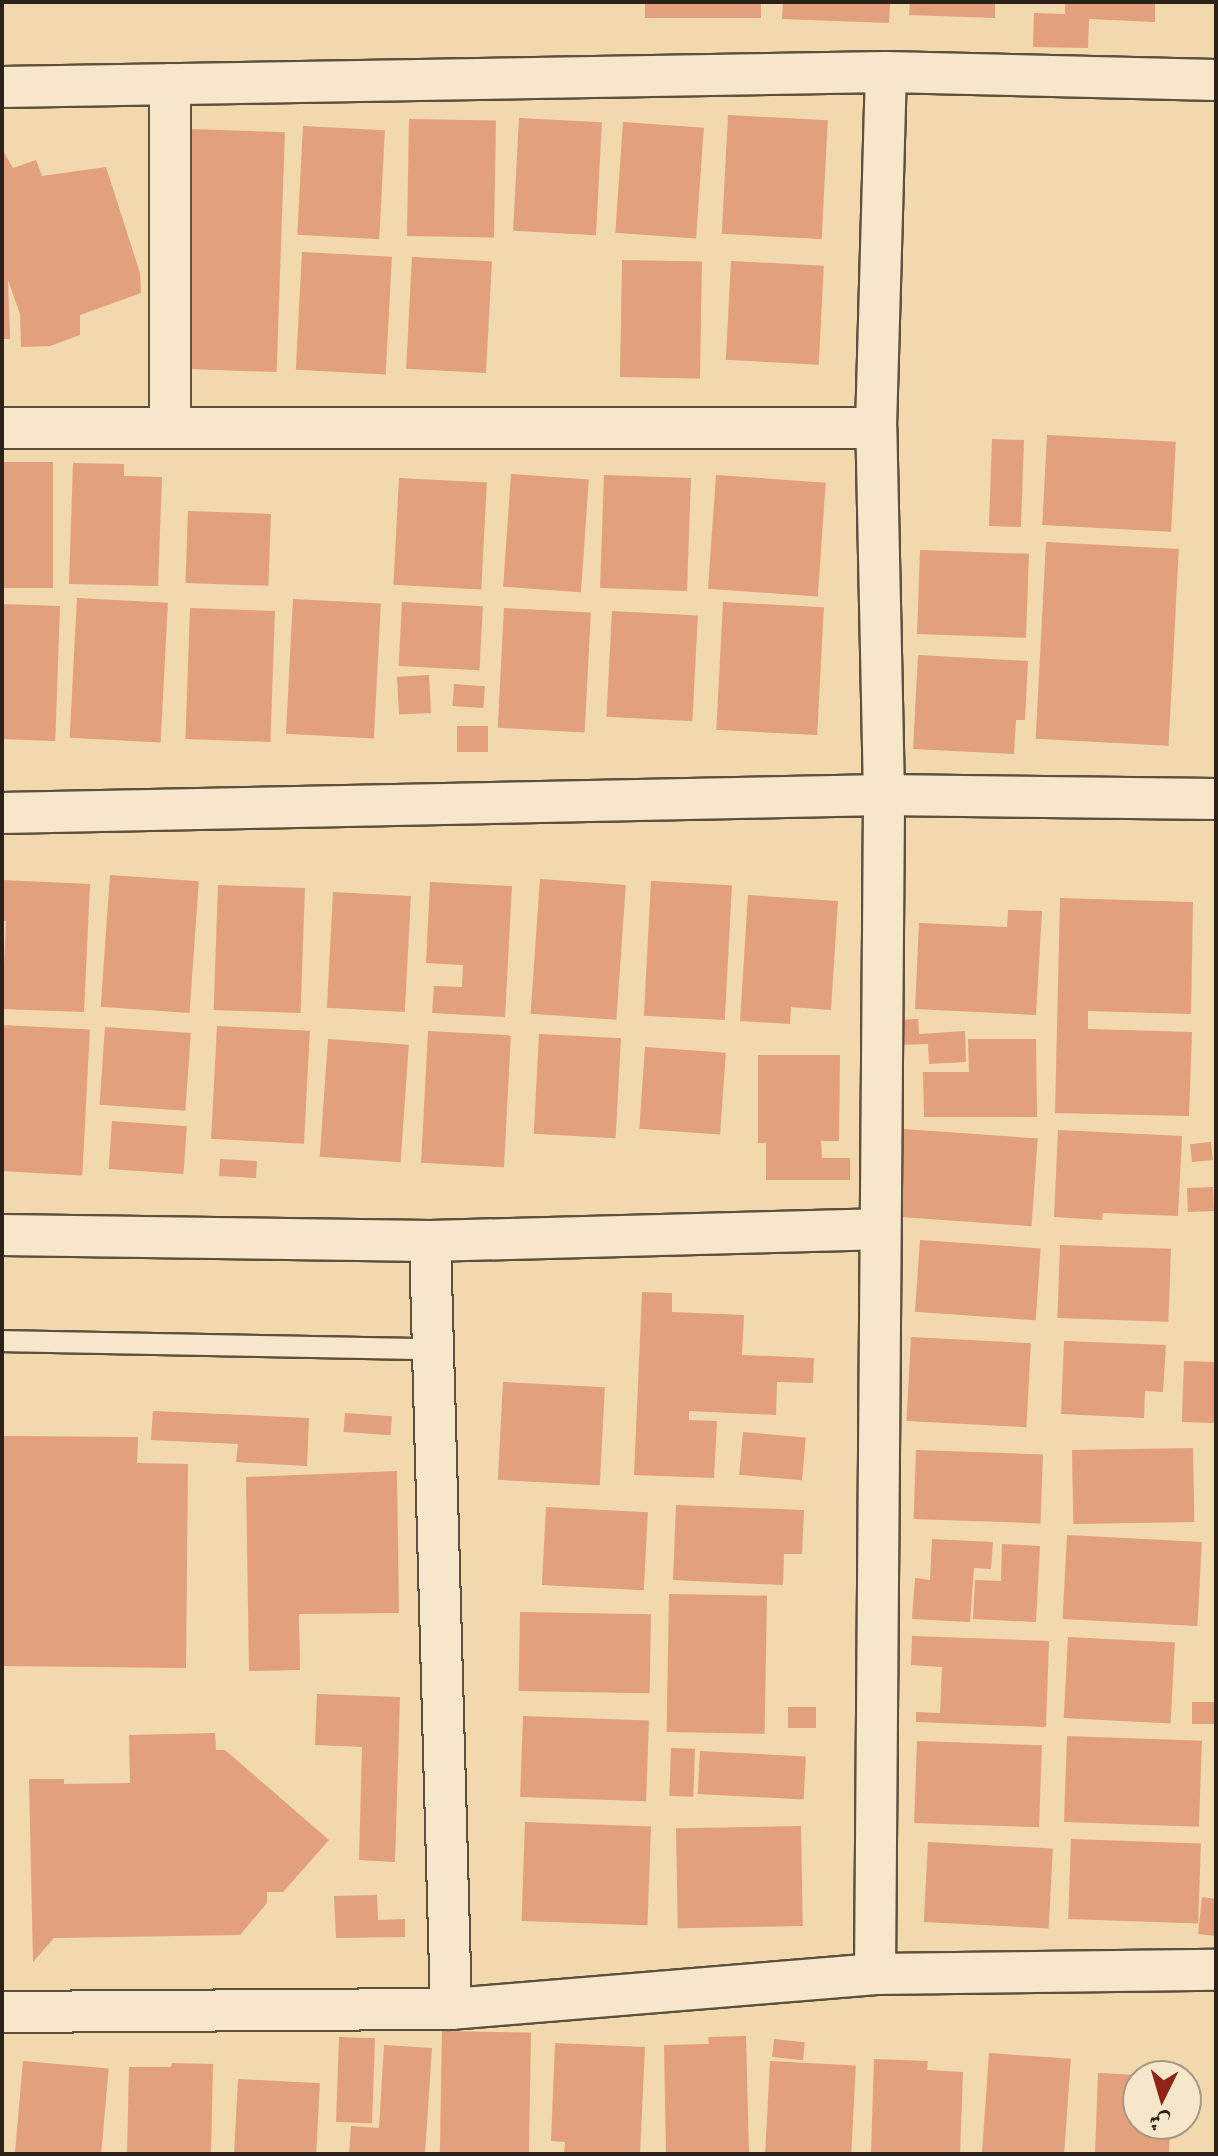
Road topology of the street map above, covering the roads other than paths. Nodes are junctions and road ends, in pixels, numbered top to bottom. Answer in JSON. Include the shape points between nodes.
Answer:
{"nodes":[{"id":1,"x":886,"y":72,"type":"junction"},
{"id":2,"x":1216,"y":80,"type":"edge"},
{"id":3,"x":170,"y":84,"type":"junction"},
{"id":4,"x":2,"y":87,"type":"edge"},
{"id":5,"x":2,"y":428,"type":"edge"},
{"id":6,"x":170,"y":428,"type":"junction"},
{"id":7,"x":876,"y":428,"type":"junction"},
{"id":8,"x":884,"y":795,"type":"junction"},
{"id":9,"x":1216,"y":799,"type":"edge"},
{"id":10,"x":2,"y":813,"type":"edge"},
{"id":11,"x":877,"y":1229,"type":"junction"},
{"id":12,"x":2,"y":1235,"type":"edge"},
{"id":13,"x":430,"y":1241,"type":"junction"},
{"id":14,"x":2,"y":1341,"type":"edge"},
{"id":15,"x":433,"y":1349,"type":"junction"},
{"id":16,"x":1216,"y":1970,"type":"edge"},
{"id":17,"x":875,"y":1974,"type":"junction"},
{"id":18,"x":451,"y":2009,"type":"junction"},
{"id":19,"x":2,"y":2012,"type":"edge"}],
"edges":[{"from":1,"to":2,"type":"street"},
{"from":1,"to":3,"type":"street"},
{"from":1,"to":7,"type":"street"},
{"from":3,"to":4,"type":"street"},
{"from":3,"to":6,"type":"street"},
{"from":5,"to":6,"type":"street"},
{"from":6,"to":7,"type":"street"},
{"from":7,"to":8,"type":"street"},
{"from":8,"to":9,"type":"street"},
{"from":8,"to":10,"type":"street"},
{"from":8,"to":11,"type":"street"},
{"from":11,"to":13,"type":"street"},
{"from":11,"to":17,"type":"street"},
{"from":12,"to":13,"type":"street"},
{"from":13,"to":15,"type":"street"},
{"from":14,"to":15,"type":"lane"},
{"from":15,"to":18,"type":"street"},
{"from":16,"to":17,"type":"street"},
{"from":17,"to":18,"type":"street"},
{"from":18,"to":19,"type":"street"}]}
